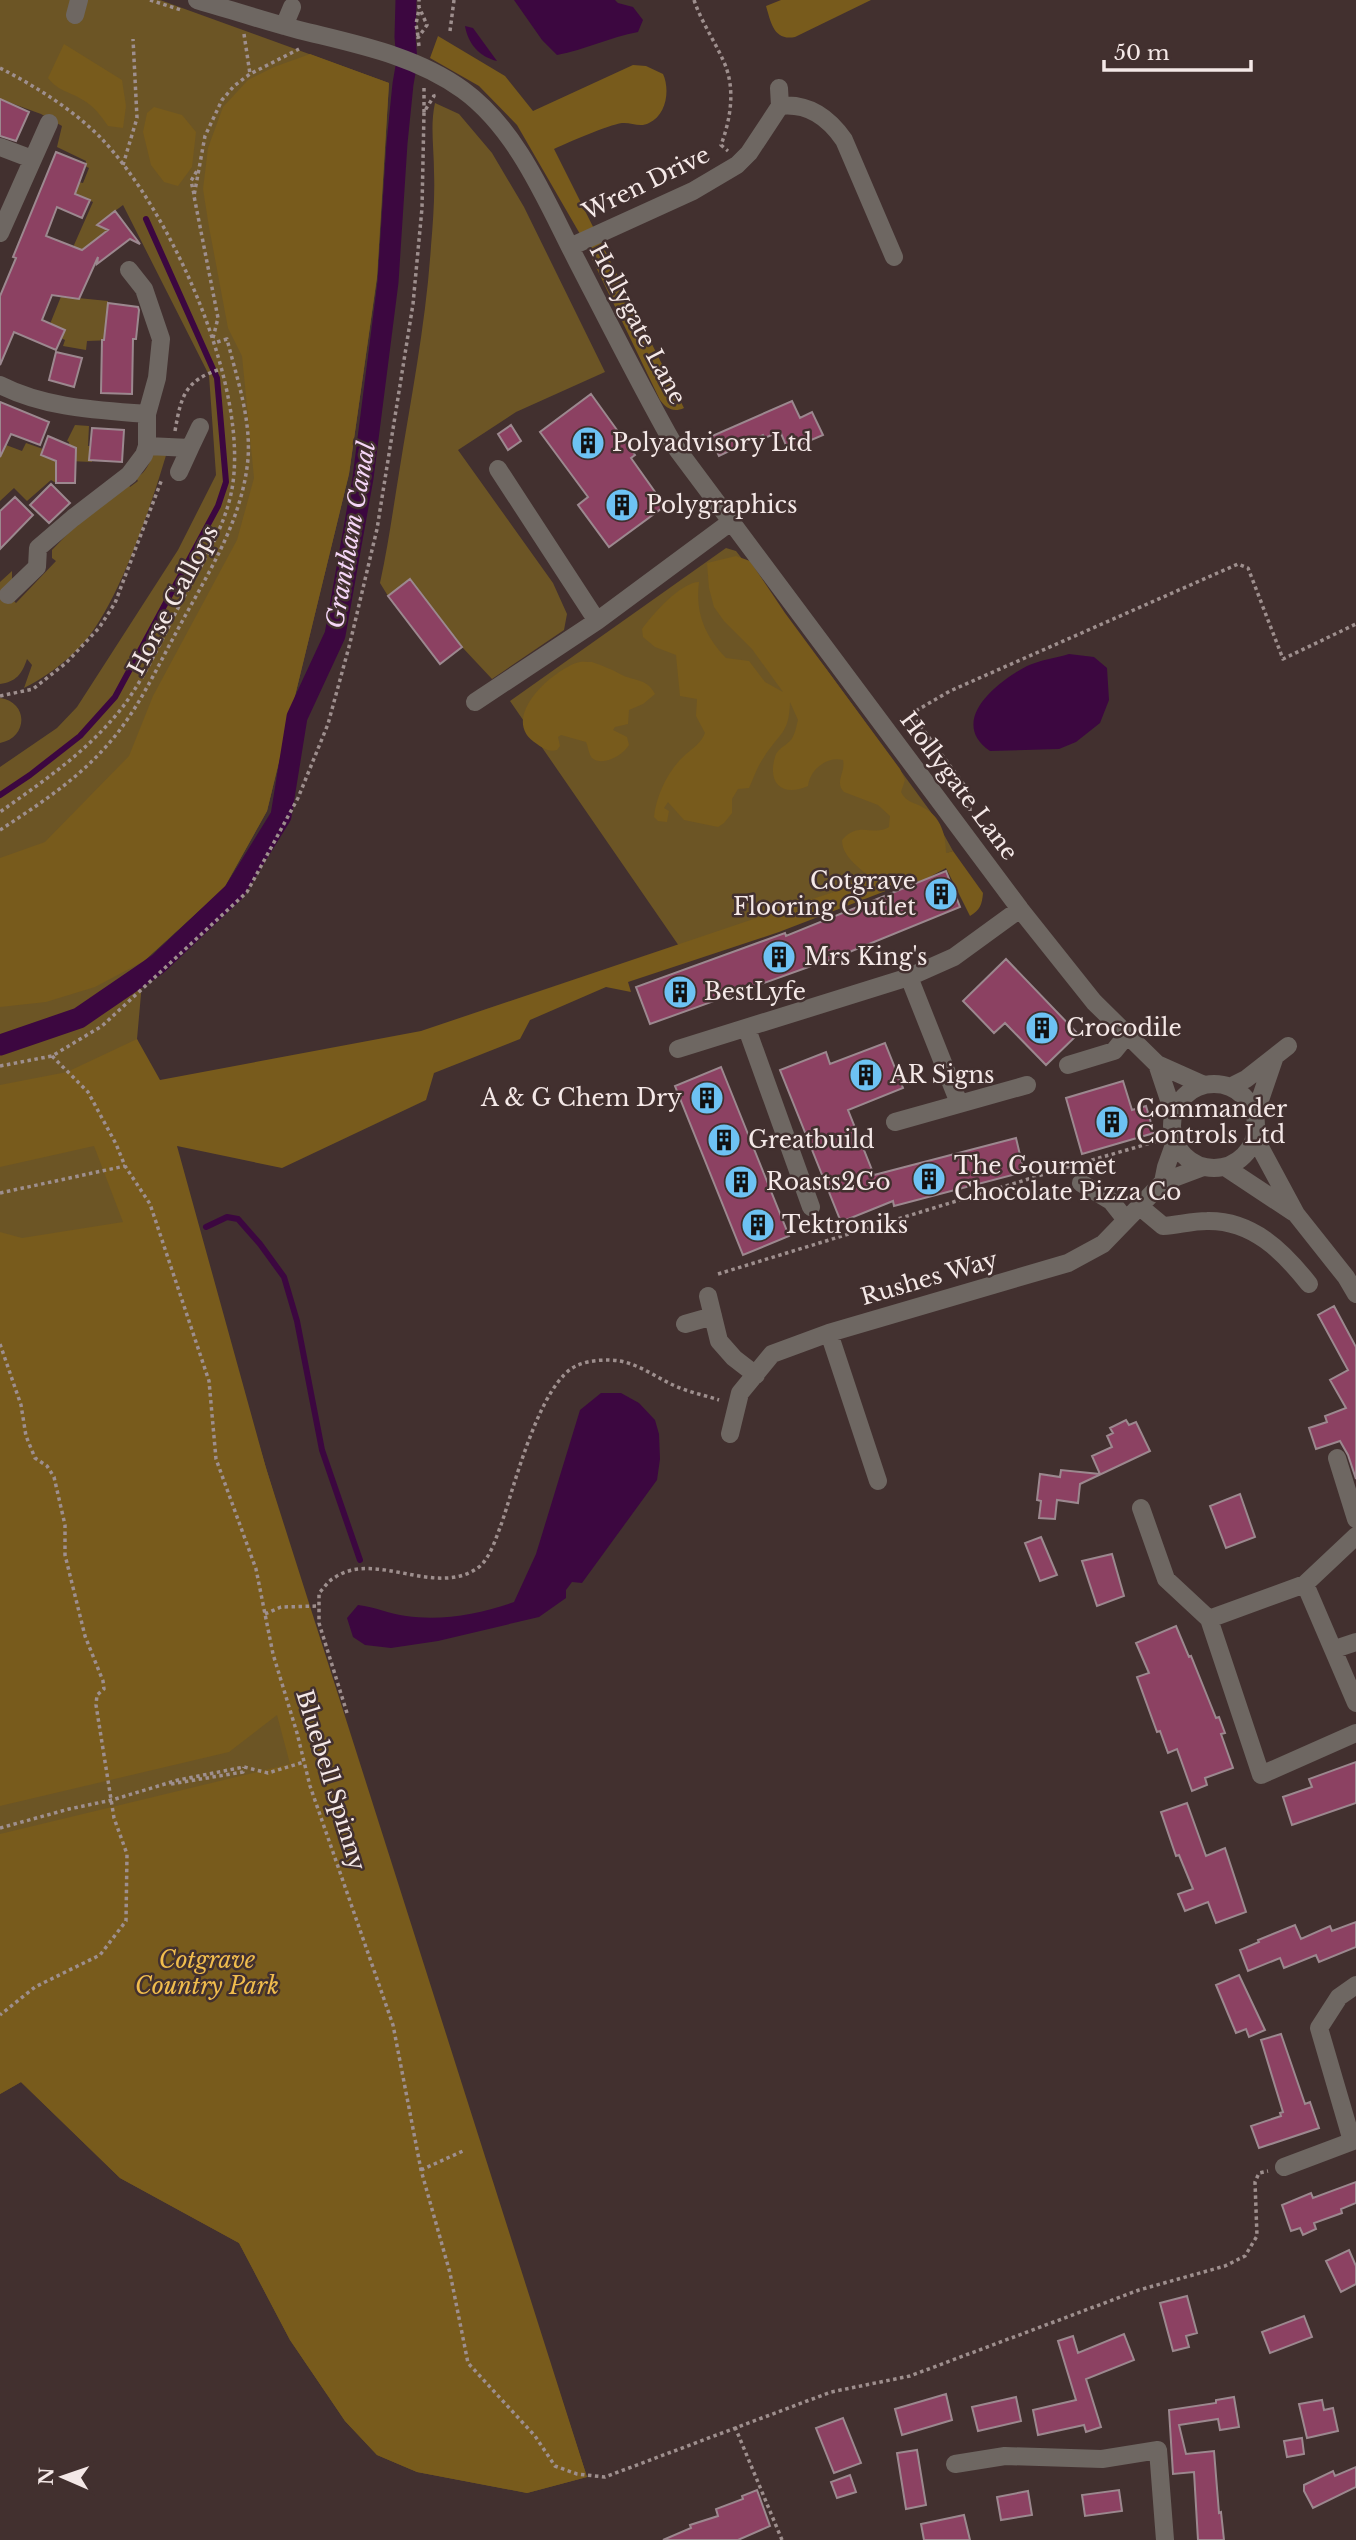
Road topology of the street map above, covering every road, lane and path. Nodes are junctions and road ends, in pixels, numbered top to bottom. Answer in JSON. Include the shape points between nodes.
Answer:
{"nodes":[{"id":1,"x":197,"y":0,"type":"edge"},
{"id":2,"x":419,"y":0,"type":"edge"},
{"id":3,"x":454,"y":0,"type":"edge"},
{"id":4,"x":694,"y":0,"type":"edge"},
{"id":5,"x":419,"y":7,"type":"junction"},
{"id":6,"x":292,"y":8,"type":"dead end"},
{"id":7,"x":284,"y":26,"type":"junction"},
{"id":8,"x":244,"y":30,"type":"dead end"},
{"id":9,"x":450,"y":31,"type":"dead end"},
{"id":10,"x":418,"y":38,"type":"junction"},
{"id":11,"x":133,"y":39,"type":"dead end"},
{"id":12,"x":304,"y":46,"type":"dead end"},
{"id":13,"x":421,"y":66,"type":"junction"},
{"id":14,"x":250,"y":74,"type":"junction"},
{"id":15,"x":424,"y":112,"type":"junction"},
{"id":16,"x":49,"y":123,"type":"dead end"},
{"id":17,"x":0,"y":147,"type":"edge"},
{"id":18,"x":732,"y":155,"type":"dead end"},
{"id":19,"x":32,"y":159,"type":"junction"},
{"id":20,"x":0,"y":233,"type":"edge"},
{"id":21,"x":570,"y":247,"type":"junction"},
{"id":22,"x":894,"y":257,"type":"dead end"},
{"id":23,"x":129,"y":270,"type":"dead end"},
{"id":24,"x":214,"y":341,"type":"junction"},
{"id":25,"x":221,"y":369,"type":"junction"},
{"id":26,"x":0,"y":385,"type":"edge"},
{"id":27,"x":147,"y":414,"type":"junction"},
{"id":28,"x":200,"y":427,"type":"dead end"},
{"id":29,"x":147,"y":446,"type":"junction"},
{"id":30,"x":181,"y":447,"type":"junction"},
{"id":31,"x":498,"y":470,"type":"dead end"},
{"id":32,"x":179,"y":472,"type":"dead end"},
{"id":33,"x":732,"y":521,"type":"junction"},
{"id":34,"x":8,"y":595,"type":"dead end"},
{"id":35,"x":597,"y":621,"type":"junction"},
{"id":36,"x":1356,"y":624,"type":"edge"},
{"id":37,"x":0,"y":696,"type":"edge"},
{"id":38,"x":475,"y":702,"type":"dead end"},
{"id":39,"x":0,"y":812,"type":"edge"},
{"id":40,"x":955,"y":821,"type":"junction"},
{"id":41,"x":0,"y":830,"type":"edge"},
{"id":42,"x":1020,"y":909,"type":"junction"},
{"id":43,"x":909,"y":977,"type":"junction"},
{"id":44,"x":747,"y":1029,"type":"junction"},
{"id":45,"x":1127,"y":1035,"type":"junction"},
{"id":46,"x":1288,"y":1046,"type":"dead end"},
{"id":47,"x":678,"y":1049,"type":"dead end"},
{"id":48,"x":52,"y":1056,"type":"junction"},
{"id":49,"x":1273,"y":1059,"type":"junction"},
{"id":50,"x":1157,"y":1064,"type":"junction"},
{"id":51,"x":1068,"y":1065,"type":"dead end"},
{"id":52,"x":0,"y":1066,"type":"edge"},
{"id":53,"x":1027,"y":1085,"type":"dead end"},
{"id":54,"x":1204,"y":1085,"type":"junction"},
{"id":55,"x":1230,"y":1087,"type":"junction"},
{"id":56,"x":959,"y":1103,"type":"junction"},
{"id":57,"x":1253,"y":1111,"type":"junction"},
{"id":58,"x":1174,"y":1115,"type":"junction"},
{"id":59,"x":895,"y":1122,"type":"dead end"},
{"id":60,"x":1255,"y":1138,"type":"junction"},
{"id":61,"x":1167,"y":1141,"type":"junction"},
{"id":62,"x":125,"y":1166,"type":"junction"},
{"id":63,"x":1203,"y":1167,"type":"junction"},
{"id":64,"x":1225,"y":1167,"type":"junction"},
{"id":65,"x":1163,"y":1182,"type":"junction"},
{"id":66,"x":1081,"y":1183,"type":"dead end"},
{"id":67,"x":0,"y":1194,"type":"edge"},
{"id":68,"x":1139,"y":1206,"type":"junction"},
{"id":69,"x":811,"y":1207,"type":"dead end"},
{"id":70,"x":1296,"y":1214,"type":"junction"},
{"id":71,"x":1126,"y":1220,"type":"junction"},
{"id":72,"x":718,"y":1274,"type":"dead end"},
{"id":73,"x":1309,"y":1284,"type":"dead end"},
{"id":74,"x":1356,"y":1294,"type":"edge"},
{"id":75,"x":708,"y":1296,"type":"dead end"},
{"id":76,"x":713,"y":1317,"type":"junction"},
{"id":77,"x":685,"y":1324,"type":"dead end"},
{"id":78,"x":830,"y":1333,"type":"junction"},
{"id":79,"x":0,"y":1344,"type":"edge"},
{"id":80,"x":756,"y":1375,"type":"junction"},
{"id":81,"x":726,"y":1402,"type":"dead end"},
{"id":82,"x":730,"y":1434,"type":"dead end"},
{"id":83,"x":1337,"y":1458,"type":"dead end"},
{"id":84,"x":878,"y":1481,"type":"dead end"},
{"id":85,"x":1141,"y":1508,"type":"dead end"},
{"id":86,"x":1356,"y":1519,"type":"edge"},
{"id":87,"x":1356,"y":1536,"type":"edge"},
{"id":88,"x":1305,"y":1584,"type":"junction"},
{"id":89,"x":319,"y":1606,"type":"junction"},
{"id":90,"x":265,"y":1614,"type":"junction"},
{"id":91,"x":1209,"y":1619,"type":"junction"},
{"id":92,"x":1356,"y":1642,"type":"edge"},
{"id":93,"x":1335,"y":1650,"type":"junction"},
{"id":94,"x":1356,"y":1703,"type":"edge"},
{"id":95,"x":347,"y":1713,"type":"dead end"},
{"id":96,"x":1356,"y":1732,"type":"edge"},
{"id":97,"x":304,"y":1762,"type":"junction"},
{"id":98,"x":112,"y":1800,"type":"junction"},
{"id":99,"x":0,"y":1828,"type":"edge"},
{"id":100,"x":1356,"y":1985,"type":"edge"},
{"id":101,"x":0,"y":2015,"type":"edge"},
{"id":102,"x":1354,"y":2141,"type":"edge"},
{"id":103,"x":463,"y":2151,"type":"dead end"},
{"id":104,"x":1284,"y":2167,"type":"joint"},
{"id":105,"x":421,"y":2170,"type":"junction"},
{"id":106,"x":735,"y":2427,"type":"junction"},
{"id":107,"x":955,"y":2464,"type":"dead end"},
{"id":108,"x":782,"y":2540,"type":"edge"},
{"id":109,"x":1164,"y":2540,"type":"edge"}],
"edges":[{"from":1,"to":7,"type":"street","name":"Hollygate Lane"},
{"from":2,"to":5,"type":"path"},
{"from":3,"to":9,"type":"path"},
{"from":4,"to":18,"type":"path","via":[[725,63],[731,91],[730,121],[721,145]]},
{"from":5,"to":10,"type":"path"},
{"from":5,"to":10,"type":"path","via":[[427,25]]},
{"from":6,"to":7,"type":"street"},
{"from":7,"to":13,"type":"street","name":"Hollygate Lane"},
{"from":8,"to":14,"type":"path"},
{"from":10,"to":13,"type":"path"},
{"from":11,"to":24,"type":"path","via":[[137,118],[123,165],[176,250]]},
{"from":12,"to":14,"type":"path"},
{"from":13,"to":21,"type":"street","name":"Hollygate Lane","via":[[464,91],[504,132]]},
{"from":14,"to":24,"type":"path","via":[[222,100],[205,136],[194,196],[218,318]]},
{"from":15,"to":15,"type":"path","via":[[422,96],[425,83],[434,96]]},
{"from":15,"to":48,"type":"path","via":[[422,208],[394,437],[377,529],[328,724],[298,799],[247,892],[102,1026]]},
{"from":16,"to":19,"type":"street"},
{"from":17,"to":19,"type":"street"},
{"from":19,"to":20,"type":"street"},
{"from":21,"to":22,"type":"street","name":"Wren Drive","via":[[693,191],[737,165],[749,153],[779,97],[834,125]]},
{"from":21,"to":33,"type":"street","name":"Hollygate Lane","via":[[674,445]]},
{"from":23,"to":27,"type":"street","via":[[144,289],[162,339],[158,378]]},
{"from":24,"to":25,"type":"path"},
{"from":24,"to":41,"type":"path","name":"Horse Gallops","via":[[227,339],[248,421],[248,459],[239,506],[225,540],[131,718],[100,754]]},
{"from":25,"to":30,"type":"path","via":[[192,382],[178,410]]},
{"from":25,"to":39,"type":"path","via":[[234,434],[234,468],[227,509],[214,541],[112,721]]},
{"from":26,"to":27,"type":"street","via":[[68,407]]},
{"from":27,"to":29,"type":"street"},
{"from":28,"to":30,"type":"street"},
{"from":29,"to":30,"type":"street"},
{"from":29,"to":34,"type":"street","via":[[129,475],[38,548],[37,567]]},
{"from":30,"to":32,"type":"street"},
{"from":30,"to":37,"type":"path","via":[[115,603],[99,628],[33,689]]},
{"from":31,"to":35,"type":"street"},
{"from":33,"to":35,"type":"street"},
{"from":33,"to":40,"type":"street","name":"Hollygate Lane"},
{"from":35,"to":38,"type":"street"},
{"from":36,"to":40,"type":"path","via":[[1283,659],[1248,568],[1238,564],[950,691],[914,712],[970,793],[971,811]]},
{"from":40,"to":42,"type":"street","name":"Hollygate Lane"},
{"from":42,"to":43,"type":"street","via":[[954,957]]},
{"from":42,"to":45,"type":"street","name":"Hollygate Lane","via":[[1094,1002]]},
{"from":43,"to":44,"type":"street"},
{"from":43,"to":56,"type":"street"},
{"from":44,"to":47,"type":"street"},
{"from":44,"to":69,"type":"street"},
{"from":45,"to":50,"type":"street","name":"Hollygate Lane"},
{"from":45,"to":51,"type":"street","via":[[1114,1051]]},
{"from":46,"to":49,"type":"street"},
{"from":48,"to":52,"type":"path"},
{"from":48,"to":62,"type":"path","name":"Bluebell Spinny","via":[[88,1091]]},
{"from":49,"to":55,"type":"street"},
{"from":49,"to":57,"type":"street"},
{"from":50,"to":54,"type":"street","name":"Hollygate Lane"},
{"from":50,"to":58,"type":"street","name":"Hollygate Lane"},
{"from":53,"to":56,"type":"street"},
{"from":54,"to":55,"type":"street","name":"Hollygate Lane"},
{"from":54,"to":58,"type":"street","via":[[1185,1096]]},
{"from":55,"to":57,"type":"street","via":[[1245,1097]]},
{"from":56,"to":59,"type":"street"},
{"from":57,"to":60,"type":"street"},
{"from":58,"to":61,"type":"street","name":"Hollygate Lane"},
{"from":60,"to":64,"type":"street","via":[[1244,1157]]},
{"from":60,"to":70,"type":"street"},
{"from":61,"to":63,"type":"street"},
{"from":61,"to":65,"type":"street","name":"Hollygate Lane"},
{"from":61,"to":72,"type":"path"},
{"from":62,"to":67,"type":"path"},
{"from":62,"to":90,"type":"path","name":"Bluebell Spinny","via":[[150,1204],[209,1381],[216,1459],[256,1569]]},
{"from":63,"to":64,"type":"street"},
{"from":63,"to":65,"type":"street"},
{"from":64,"to":70,"type":"street"},
{"from":65,"to":68,"type":"street","name":"Rushes Way"},
{"from":66,"to":71,"type":"street","via":[[1111,1201]]},
{"from":68,"to":71,"type":"street","name":"Rushes Way"},
{"from":68,"to":73,"type":"street","via":[[1163,1226],[1206,1221],[1246,1228],[1293,1263]]},
{"from":70,"to":74,"type":"street"},
{"from":71,"to":78,"type":"street","name":"Rushes Way","via":[[1103,1244],[1068,1263]]},
{"from":75,"to":76,"type":"street"},
{"from":76,"to":77,"type":"street"},
{"from":76,"to":80,"type":"street","via":[[719,1341]]},
{"from":78,"to":80,"type":"street","name":"Rushes Way","via":[[772,1354]]},
{"from":78,"to":84,"type":"street"},
{"from":79,"to":98,"type":"path","via":[[21,1405],[26,1436],[35,1458],[54,1477],[65,1525],[65,1555],[85,1636],[103,1681],[96,1706]]},
{"from":80,"to":82,"type":"street","name":"Rushes Way","via":[[740,1393]]},
{"from":81,"to":89,"type":"path","via":[[618,1361],[576,1366],[559,1381],[538,1415],[494,1545],[480,1567],[447,1578],[394,1570],[348,1571],[319,1593]]},
{"from":83,"to":86,"type":"street"},
{"from":85,"to":91,"type":"street","via":[[1166,1579]]},
{"from":87,"to":88,"type":"street"},
{"from":88,"to":91,"type":"street"},
{"from":88,"to":93,"type":"street"},
{"from":89,"to":90,"type":"path","via":[[281,1606]]},
{"from":89,"to":95,"type":"path","via":[[319,1623]]},
{"from":90,"to":97,"type":"path","name":"Bluebell Spinny"},
{"from":91,"to":96,"type":"street","via":[[1261,1775]]},
{"from":92,"to":93,"type":"street"},
{"from":93,"to":94,"type":"street"},
{"from":97,"to":98,"type":"path","via":[[268,1773],[244,1768],[164,1783]]},
{"from":97,"to":105,"type":"path","name":"Bluebell Spinny","via":[[393,2025]]},
{"from":98,"to":99,"type":"path"},
{"from":98,"to":101,"type":"path","via":[[127,1854],[126,1921],[100,1955],[35,1987]]},
{"from":100,"to":102,"type":"street","via":[[1339,1997],[1319,2028]]},
{"from":102,"to":104,"type":"street"},
{"from":103,"to":105,"type":"path"},
{"from":104,"to":106,"type":"path","via":[[1259,2173],[1255,2182],[1257,2236],[1245,2256],[1226,2266],[1139,2291],[910,2376],[831,2392]]},
{"from":105,"to":106,"type":"path","name":"Bluebell Spinny","via":[[450,2273],[468,2363],[535,2436],[555,2466],[605,2477]]},
{"from":106,"to":108,"type":"path"},
{"from":107,"to":109,"type":"street","via":[[1005,2456],[1102,2459],[1158,2450]]}]}
